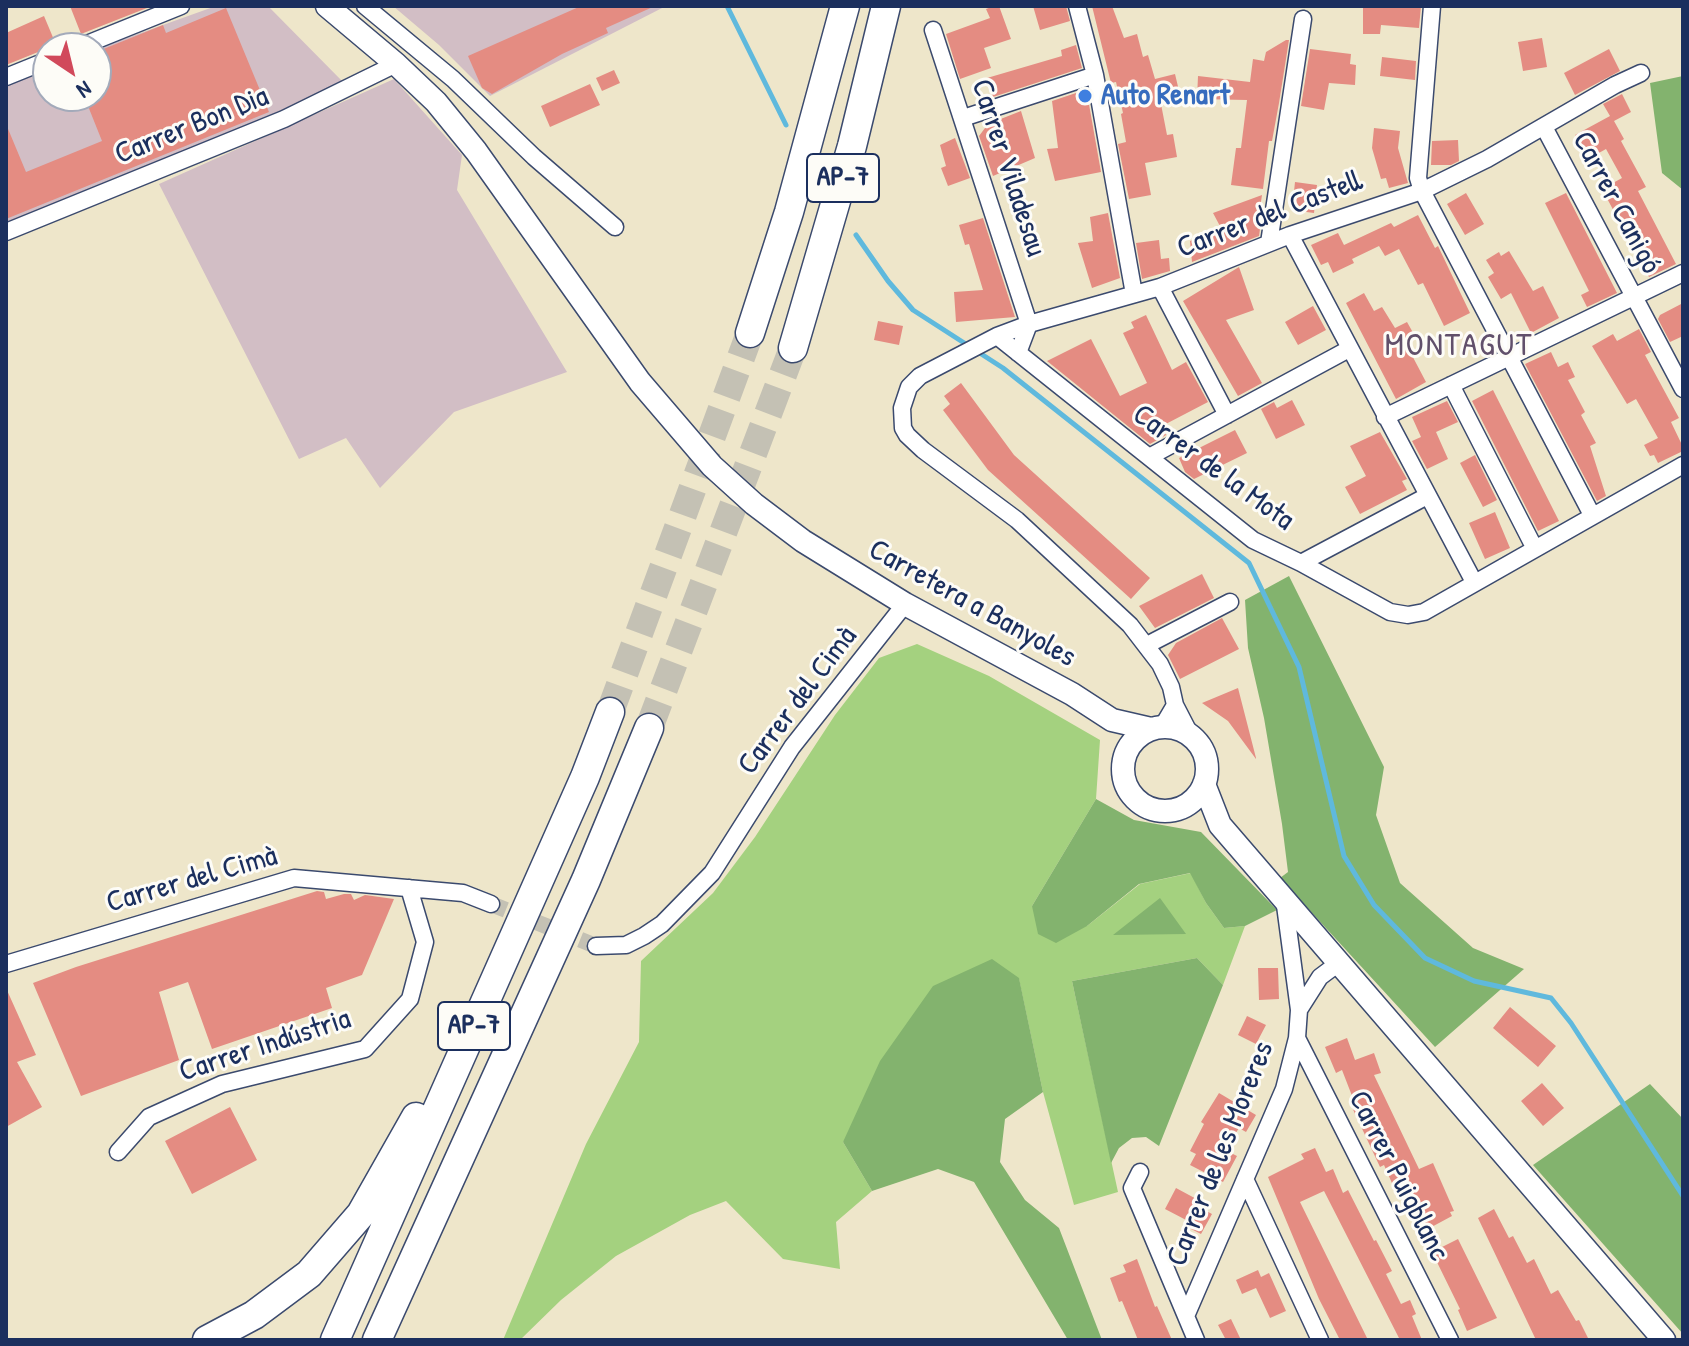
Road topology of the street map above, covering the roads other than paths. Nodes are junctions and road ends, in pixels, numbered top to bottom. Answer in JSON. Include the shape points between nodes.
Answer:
{"nodes":[{"id":1,"x":181,"y":6,"type":"edge"},
{"id":2,"x":327,"y":6,"type":"edge"},
{"id":3,"x":365,"y":6,"type":"edge"},
{"id":4,"x":845,"y":6,"type":"edge"},
{"id":5,"x":886,"y":6,"type":"edge"},
{"id":6,"x":1077,"y":6,"type":"edge"},
{"id":7,"x":1432,"y":6,"type":"edge"},
{"id":8,"x":1303,"y":19,"type":"dead end"},
{"id":9,"x":933,"y":30,"type":"dead end"},
{"id":10,"x":112,"y":34,"type":"edge"},
{"id":11,"x":396,"y":64,"type":"junction"},
{"id":12,"x":32,"y":66,"type":"edge"},
{"id":13,"x":1641,"y":73,"type":"dead end"},
{"id":14,"x":1095,"y":75,"type":"junction"},
{"id":15,"x":6,"y":77,"type":"edge"},
{"id":16,"x":963,"y":118,"type":"junction"},
{"id":17,"x":1544,"y":127,"type":"junction"},
{"id":18,"x":1422,"y":191,"type":"junction"},
{"id":19,"x":615,"y":227,"type":"dead end"},
{"id":20,"x":6,"y":232,"type":"edge"},
{"id":21,"x":1290,"y":235,"type":"junction"},
{"id":22,"x":1269,"y":243,"type":"junction"},
{"id":23,"x":1683,"y":273,"type":"edge"},
{"id":24,"x":1160,"y":287,"type":"junction"},
{"id":25,"x":1134,"y":294,"type":"junction"},
{"id":26,"x":1635,"y":297,"type":"junction"},
{"id":27,"x":1029,"y":324,"type":"junction"},
{"id":28,"x":750,"y":333,"type":"tunnel mouth"},
{"id":29,"x":990,"y":340,"type":"junction"},
{"id":30,"x":793,"y":348,"type":"tunnel mouth"},
{"id":31,"x":1349,"y":349,"type":"junction"},
{"id":32,"x":1018,"y":353,"type":"junction"},
{"id":33,"x":1510,"y":357,"type":"junction"},
{"id":34,"x":1451,"y":385,"type":"junction"},
{"id":35,"x":1683,"y":389,"type":"edge"},
{"id":36,"x":1227,"y":415,"type":"junction"},
{"id":37,"x":1385,"y":417,"type":"junction"},
{"id":38,"x":1149,"y":457,"type":"junction"},
{"id":39,"x":1683,"y":465,"type":"edge"},
{"id":40,"x":1427,"y":496,"type":"junction"},
{"id":41,"x":1592,"y":515,"type":"junction"},
{"id":42,"x":1534,"y":547,"type":"junction"},
{"id":43,"x":1301,"y":563,"type":"junction"},
{"id":44,"x":1474,"y":582,"type":"junction"},
{"id":45,"x":1230,"y":602,"type":"dead end"},
{"id":46,"x":905,"y":604,"type":"junction"},
{"id":47,"x":1147,"y":645,"type":"junction"},
{"id":48,"x":1175,"y":705,"type":"junction"},
{"id":49,"x":610,"y":712,"type":"tunnel mouth"},
{"id":50,"x":1112,"y":720,"type":"junction"},
{"id":51,"x":649,"y":728,"type":"tunnel mouth"},
{"id":52,"x":1156,"y":728,"type":"junction"},
{"id":53,"x":1191,"y":736,"type":"junction"},
{"id":54,"x":1124,"y":759,"type":"junction"},
{"id":55,"x":1204,"y":784,"type":"junction"},
{"id":56,"x":570,"y":809,"type":"junction"},
{"id":57,"x":1175,"y":810,"type":"junction"},
{"id":58,"x":1220,"y":825,"type":"junction"},
{"id":59,"x":409,"y":888,"type":"junction"},
{"id":60,"x":1284,"y":898,"type":"junction"},
{"id":61,"x":491,"y":904,"type":"tunnel mouth"},
{"id":62,"x":596,"y":946,"type":"tunnel mouth"},
{"id":63,"x":1340,"y":962,"type":"junction"},
{"id":64,"x":6,"y":964,"type":"edge"},
{"id":65,"x":1299,"y":1010,"type":"junction"},
{"id":66,"x":1297,"y":1038,"type":"junction"},
{"id":67,"x":118,"y":1152,"type":"dead end"},
{"id":68,"x":1140,"y":1172,"type":"dead end"},
{"id":69,"x":1245,"y":1179,"type":"junction"},
{"id":70,"x":1186,"y":1316,"type":"junction"},
{"id":71,"x":383,"y":1332,"type":"edge"},
{"id":72,"x":207,"y":1340,"type":"edge"},
{"id":73,"x":335,"y":1340,"type":"edge"},
{"id":74,"x":1196,"y":1340,"type":"edge"},
{"id":75,"x":1320,"y":1340,"type":"edge"},
{"id":76,"x":1450,"y":1340,"type":"edge"},
{"id":77,"x":1664,"y":1340,"type":"edge"}],
"edges":[{"from":1,"to":10,"type":"street"},
{"from":2,"to":11,"type":"street","name":"Carretera a Banyoles"},
{"from":3,"to":19,"type":"street"},
{"from":4,"to":28,"type":"highway","number":"AP-7"},
{"from":5,"to":30,"type":"highway","number":"AP-7"},
{"from":6,"to":14,"type":"street"},
{"from":7,"to":18,"type":"street","via":[[1418,178]]},
{"from":8,"to":22,"type":"street"},
{"from":9,"to":16,"type":"street","name":"Carrer Viladesau"},
{"from":11,"to":20,"type":"street","name":"Carrer Bon Dia","via":[[284,119]]},
{"from":11,"to":46,"type":"street","name":"Carretera a Banyoles","via":[[476,151],[677,427],[733,485],[803,541]]},
{"from":12,"to":15,"type":"street"},
{"from":13,"to":17,"type":"street","name":"Carrer del Castell"},
{"from":14,"to":16,"type":"street"},
{"from":14,"to":25,"type":"street"},
{"from":16,"to":27,"type":"street","name":"Carrer Viladesau"},
{"from":17,"to":18,"type":"street","name":"Carrer del Castell"},
{"from":17,"to":26,"type":"street","name":"Carrer Canigó"},
{"from":18,"to":21,"type":"street","name":"Carrer del Castell"},
{"from":18,"to":33,"type":"street"},
{"from":21,"to":22,"type":"street","name":"Carrer del Castell"},
{"from":21,"to":31,"type":"street"},
{"from":22,"to":24,"type":"street","name":"Carrer del Castell"},
{"from":23,"to":26,"type":"street"},
{"from":24,"to":25,"type":"street","name":"Carrer del Castell"},
{"from":24,"to":36,"type":"street"},
{"from":25,"to":27,"type":"street","name":"Carrer del Castell"},
{"from":26,"to":33,"type":"street"},
{"from":26,"to":35,"type":"street","name":"Carrer Canigó"},
{"from":27,"to":29,"type":"street","name":"Carrer del Castell"},
{"from":27,"to":32,"type":"street"},
{"from":29,"to":32,"type":"street","name":"Carrer de la Mota"},
{"from":29,"to":47,"type":"street","name":"Carrer del Castell","via":[[909,387],[903,399],[903,428],[913,442],[1017,520]]},
{"from":31,"to":36,"type":"street"},
{"from":31,"to":37,"type":"street"},
{"from":32,"to":38,"type":"street","name":"Carrer de la Mota"},
{"from":33,"to":34,"type":"street"},
{"from":33,"to":41,"type":"street"},
{"from":34,"to":37,"type":"street"},
{"from":34,"to":42,"type":"street"},
{"from":36,"to":38,"type":"street"},
{"from":37,"to":40,"type":"street"},
{"from":38,"to":43,"type":"street","name":"Carrer de la Mota","via":[[1253,540]]},
{"from":39,"to":41,"type":"street"},
{"from":40,"to":43,"type":"street"},
{"from":40,"to":44,"type":"street"},
{"from":41,"to":42,"type":"street"},
{"from":42,"to":44,"type":"street"},
{"from":43,"to":44,"type":"street","name":"Carrer de la Mota","via":[[1390,612],[1408,615],[1424,612]]},
{"from":45,"to":47,"type":"street"},
{"from":46,"to":50,"type":"street","name":"Carretera a Banyoles"},
{"from":46,"to":62,"type":"street","name":"Carrer del Cimà","via":[[792,747],[712,873],[644,936],[626,945]]},
{"from":47,"to":48,"type":"street"},
{"from":48,"to":52,"type":"street"},
{"from":48,"to":53,"type":"street"},
{"from":49,"to":56,"type":"highway","number":"AP-7"},
{"from":50,"to":52,"type":"street","name":"Carretera a Banyoles"},
{"from":50,"to":54,"type":"street"},
{"from":51,"to":71,"type":"highway","number":"AP-7"},
{"from":52,"to":53,"type":"street","via":[[1174,728]]},
{"from":52,"to":54,"type":"street","via":[[1136,739]]},
{"from":53,"to":55,"type":"street","via":[[1205,755]]},
{"from":54,"to":57,"type":"street","via":[[1124,781],[1135,799],[1154,810]]},
{"from":55,"to":57,"type":"street","via":[[1191,802]]},
{"from":55,"to":58,"type":"street"},
{"from":56,"to":72,"type":"highway","via":[[438,1077],[361,1214],[309,1274],[254,1315]]},
{"from":56,"to":73,"type":"highway","number":"AP-7"},
{"from":57,"to":58,"type":"street"},
{"from":58,"to":60,"type":"street"},
{"from":59,"to":61,"type":"street","name":"Carrer del Cimà","via":[[463,893]]},
{"from":59,"to":64,"type":"street","name":"Carrer del Cimà","via":[[294,878]]},
{"from":59,"to":67,"type":"street","name":"Carrer Indústria","via":[[425,942],[410,999],[365,1049],[222,1084],[149,1117]]},
{"from":60,"to":63,"type":"street"},
{"from":60,"to":65,"type":"street","name":"Carrer de les Moreres"},
{"from":63,"to":65,"type":"street","name":"Carrer de les Moreres","via":[[1320,977]]},
{"from":63,"to":77,"type":"street"},
{"from":65,"to":66,"type":"street","name":"Carrer de les Moreres"},
{"from":66,"to":69,"type":"street","name":"Carrer de les Moreres","via":[[1284,1089]]},
{"from":66,"to":76,"type":"street","name":"Carrer Puigblanc"},
{"from":68,"to":70,"type":"street","via":[[1132,1188]]},
{"from":69,"to":70,"type":"street","name":"Carrer de les Moreres"},
{"from":69,"to":75,"type":"street"},
{"from":70,"to":74,"type":"street"}]}
